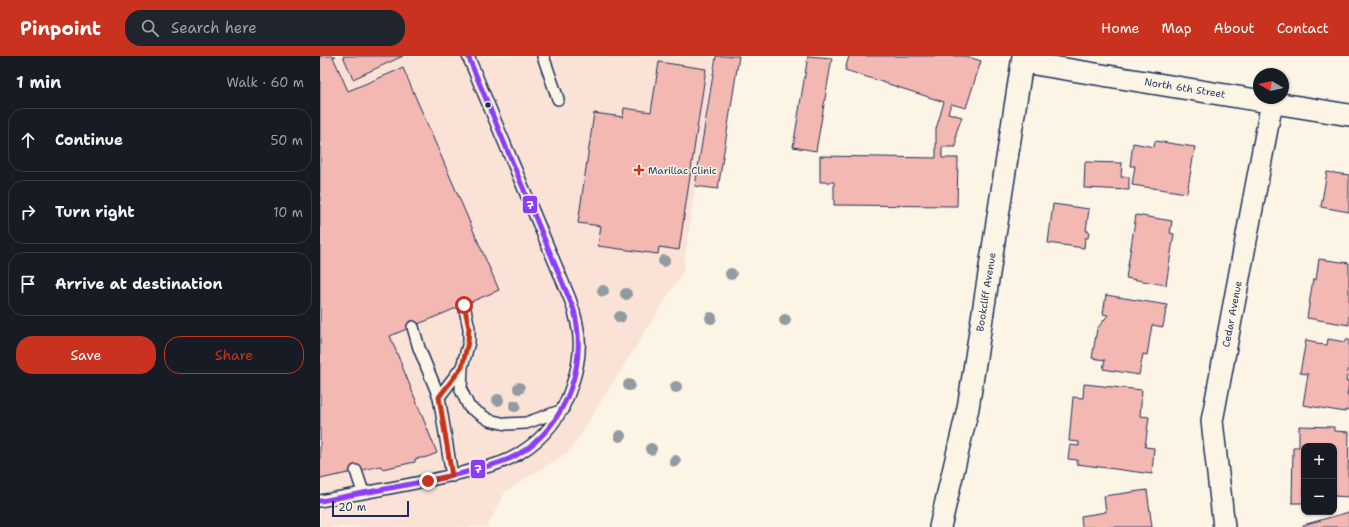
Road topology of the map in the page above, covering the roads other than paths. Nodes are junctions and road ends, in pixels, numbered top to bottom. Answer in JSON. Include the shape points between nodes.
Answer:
{"nodes":[{"id":1,"x":468,"y":56,"type":"edge"},
{"id":2,"x":543,"y":56,"type":"edge"},
{"id":3,"x":1022,"y":59,"type":"edge"},
{"id":4,"x":558,"y":99,"type":"dead end"},
{"id":5,"x":1253,"y":99,"type":"edge"},
{"id":6,"x":1272,"y":104,"type":"edge"},
{"id":7,"x":1284,"y":104,"type":"edge"},
{"id":8,"x":1349,"y":115,"type":"edge"},
{"id":9,"x":464,"y":305,"type":"dead end"},
{"id":10,"x":413,"y":327,"type":"dead end"},
{"id":11,"x":462,"y":367,"type":"junction"},
{"id":12,"x":439,"y":397,"type":"junction"},
{"id":13,"x":563,"y":410,"type":"junction"},
{"id":14,"x":356,"y":471,"type":"dead end"},
{"id":15,"x":452,"y":476,"type":"junction"},
{"id":16,"x":363,"y":492,"type":"junction"},
{"id":17,"x":320,"y":501,"type":"edge"},
{"id":18,"x":940,"y":527,"type":"edge"},
{"id":19,"x":1224,"y":527,"type":"edge"}],
"edges":[{"from":1,"to":13,"type":"lane","via":[[576,315],[580,335],[579,355],[576,373]]},
{"from":2,"to":4,"type":"lane"},
{"from":3,"to":5,"type":"street","name":"North 6th Street"},
{"from":3,"to":18,"type":"street","name":"Bookcliff Avenue","via":[[968,408]]},
{"from":6,"to":19,"type":"street","name":"Cedar Avenue","via":[[1212,421]]},
{"from":7,"to":8,"type":"street","name":"North 6th Street"},
{"from":9,"to":11,"type":"lane","via":[[469,335]]},
{"from":10,"to":12,"type":"lane"},
{"from":11,"to":12,"type":"lane"},
{"from":11,"to":13,"type":"lane","via":[[461,390],[469,407],[489,420],[506,424],[526,423]]},
{"from":12,"to":15,"type":"lane"},
{"from":13,"to":15,"type":"lane","via":[[551,427],[520,454],[500,463]]},
{"from":14,"to":16,"type":"lane"},
{"from":15,"to":16,"type":"lane"},
{"from":16,"to":17,"type":"lane"}]}
